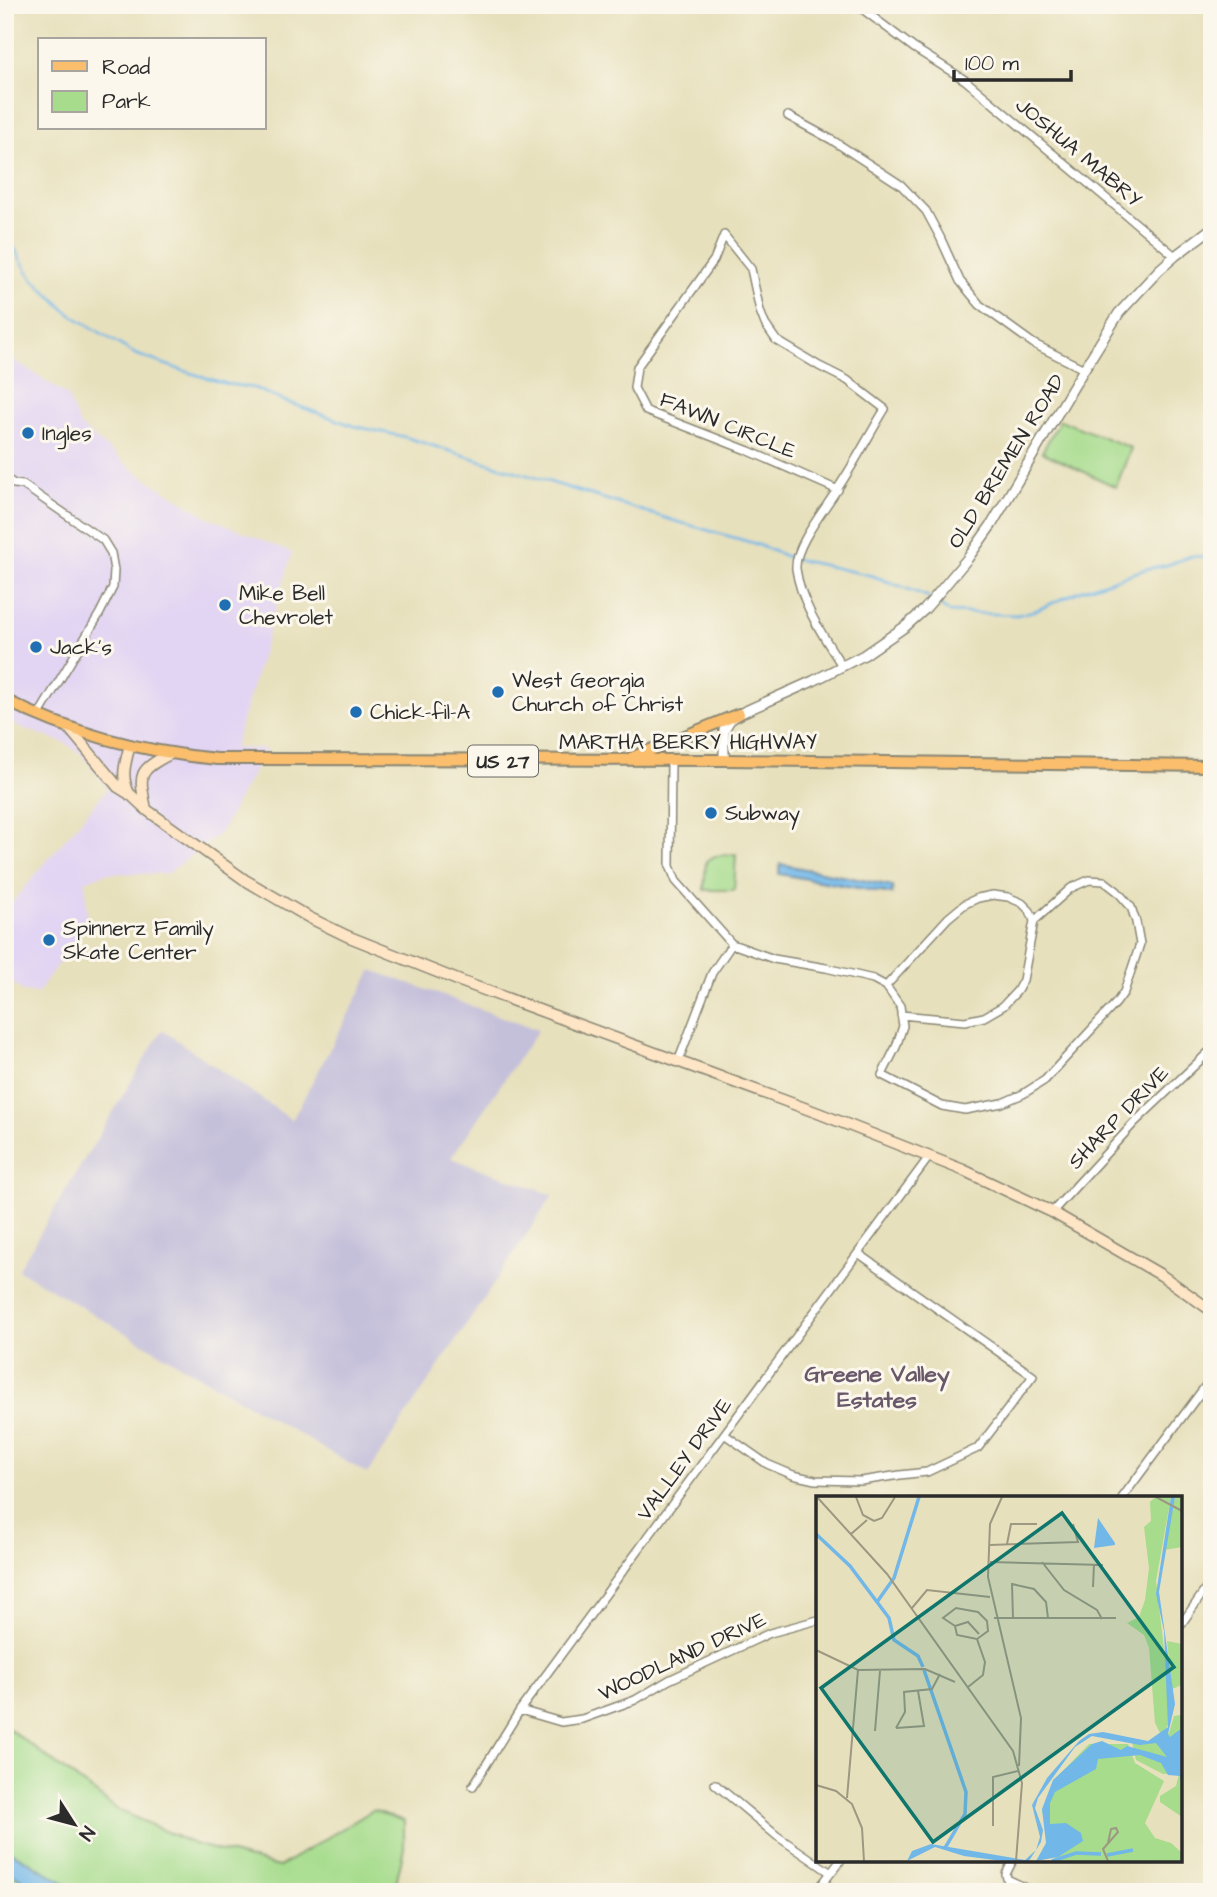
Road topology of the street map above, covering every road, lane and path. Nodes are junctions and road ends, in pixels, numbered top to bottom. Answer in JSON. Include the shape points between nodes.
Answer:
{"nodes":[{"id":1,"x":857,"y":5,"type":"edge"},
{"id":2,"x":788,"y":116,"type":"dead end"},
{"id":3,"x":1212,"y":228,"type":"edge"},
{"id":4,"x":1175,"y":256,"type":"junction"},
{"id":5,"x":1084,"y":369,"type":"junction"},
{"id":6,"x":5,"y":478,"type":"edge"},
{"id":7,"x":838,"y":489,"type":"junction"},
{"id":8,"x":842,"y":667,"type":"junction"},
{"id":9,"x":5,"y":700,"type":"edge"},
{"id":10,"x":739,"y":714,"type":"junction"},
{"id":11,"x":38,"y":716,"type":"junction"},
{"id":12,"x":69,"y":728,"type":"junction"},
{"id":13,"x":130,"y":746,"type":"junction"},
{"id":14,"x":170,"y":754,"type":"junction"},
{"id":15,"x":626,"y":760,"type":"junction"},
{"id":16,"x":724,"y":760,"type":"junction"},
{"id":17,"x":671,"y":761,"type":"junction"},
{"id":18,"x":1212,"y":766,"type":"edge"},
{"id":19,"x":121,"y":784,"type":"junction"},
{"id":20,"x":146,"y":810,"type":"junction"},
{"id":21,"x":1034,"y":921,"type":"junction"},
{"id":22,"x":733,"y":944,"type":"junction"},
{"id":23,"x":886,"y":986,"type":"junction"},
{"id":24,"x":901,"y":1015,"type":"junction"},
{"id":25,"x":1212,"y":1049,"type":"edge"},
{"id":26,"x":678,"y":1062,"type":"junction"},
{"id":27,"x":929,"y":1157,"type":"junction"},
{"id":28,"x":1052,"y":1212,"type":"junction"},
{"id":29,"x":858,"y":1253,"type":"junction"},
{"id":30,"x":1212,"y":1311,"type":"edge"},
{"id":31,"x":1212,"y":1377,"type":"edge"},
{"id":32,"x":724,"y":1434,"type":"junction"},
{"id":33,"x":1123,"y":1496,"type":"edge"},
{"id":34,"x":1212,"y":1580,"type":"edge"},
{"id":35,"x":816,"y":1621,"type":"edge"},
{"id":36,"x":1182,"y":1623,"type":"edge"},
{"id":37,"x":520,"y":1710,"type":"junction"},
{"id":38,"x":715,"y":1784,"type":"dead end"},
{"id":39,"x":473,"y":1786,"type":"dead end"},
{"id":40,"x":839,"y":1862,"type":"edge"},
{"id":41,"x":1012,"y":1862,"type":"edge"},
{"id":42,"x":831,"y":1873,"type":"junction"},
{"id":43,"x":816,"y":1892,"type":"edge"},
{"id":44,"x":1035,"y":1892,"type":"edge"}],
"edges":[{"from":1,"to":4,"type":"street","name":"JOSHUA MABRY","via":[[965,80]]},
{"from":2,"to":5,"type":"street","via":[[901,185],[926,211],[960,281],[980,305],[1034,344]]},
{"from":3,"to":4,"type":"street","name":"OLD BREMEN ROAD"},
{"from":4,"to":5,"type":"street","name":"OLD BREMEN ROAD","via":[[1119,313]]},
{"from":5,"to":8,"type":"street","name":"OLD BREMEN ROAD","via":[[1003,507],[941,592],[906,626]]},
{"from":6,"to":11,"type":"street","via":[[23,485],[103,540],[114,570],[106,601]]},
{"from":7,"to":7,"type":"street","name":"FAWN CIRCLE","via":[[885,409],[847,380],[776,340],[760,311],[751,269],[724,235],[714,260],[637,367],[634,388],[646,411]]},
{"from":7,"to":8,"type":"street","name":"FAWN CIRCLE","via":[[806,536],[796,565],[807,605]]},
{"from":8,"to":10,"type":"street","name":"OLD BREMEN ROAD"},
{"from":9,"to":11,"type":"main road","name":"MARTHA BERRY HIGHWAY","number":"US 27"},
{"from":10,"to":15,"type":"main road"},
{"from":10,"to":16,"type":"street","via":[[724,730]]},
{"from":11,"to":12,"type":"main road","name":"MARTHA BERRY HIGHWAY","number":"US 27"},
{"from":12,"to":13,"type":"main road","name":"MARTHA BERRY HIGHWAY","number":"US 27"},
{"from":12,"to":19,"type":"main road"},
{"from":13,"to":14,"type":"main road","name":"MARTHA BERRY HIGHWAY","number":"US 27"},
{"from":13,"to":19,"type":"main road"},
{"from":14,"to":15,"type":"main road","name":"MARTHA BERRY HIGHWAY","number":"US 27","via":[[242,760]]},
{"from":14,"to":20,"type":"main road","via":[[143,774]]},
{"from":15,"to":17,"type":"main road","name":"MARTHA BERRY HIGHWAY","number":"US 27"},
{"from":16,"to":17,"type":"main road","name":"MARTHA BERRY HIGHWAY","number":"US 27"},
{"from":16,"to":18,"type":"main road","name":"MARTHA BERRY HIGHWAY","number":"US 27"},
{"from":17,"to":22,"type":"street","via":[[670,866],[676,881]]},
{"from":19,"to":20,"type":"main road"},
{"from":20,"to":26,"type":"main road","via":[[245,880],[347,936]]},
{"from":21,"to":23,"type":"street","via":[[1022,903],[1008,897],[978,898],[948,918]]},
{"from":21,"to":24,"type":"street","via":[[1023,980],[1003,1006],[965,1021]]},
{"from":21,"to":24,"type":"street","via":[[1071,888],[1088,880],[1104,881],[1131,907],[1140,944],[1124,992],[1045,1080],[1002,1103],[965,1110],[942,1106],[881,1075],[896,1047]]},
{"from":22,"to":23,"type":"street","via":[[774,959],[873,979]]},
{"from":22,"to":26,"type":"street","via":[[712,974]]},
{"from":23,"to":24,"type":"street"},
{"from":25,"to":28,"type":"street","name":"SHARP DRIVE","via":[[1135,1122]]},
{"from":26,"to":27,"type":"main road"},
{"from":27,"to":28,"type":"main road"},
{"from":27,"to":29,"type":"street","name":"VALLEY DRIVE"},
{"from":28,"to":30,"type":"main road","via":[[1161,1275]]},
{"from":29,"to":32,"type":"street","name":"VALLEY DRIVE"},
{"from":29,"to":32,"type":"street","via":[[1033,1376],[978,1448],[927,1472],[861,1481],[815,1480],[767,1465]]},
{"from":31,"to":33,"type":"street"},
{"from":32,"to":37,"type":"street","name":"VALLEY DRIVE"},
{"from":34,"to":36,"type":"street"},
{"from":35,"to":37,"type":"street","name":"WOODLAND DRIVE","via":[[770,1633],[635,1700],[582,1719],[561,1722]]},
{"from":37,"to":39,"type":"street","name":"VALLEY DRIVE"},
{"from":38,"to":42,"type":"street","via":[[777,1836]]},
{"from":40,"to":42,"type":"street"},
{"from":41,"to":44,"type":"street","via":[[1007,1879]]},
{"from":42,"to":43,"type":"street"}]}
